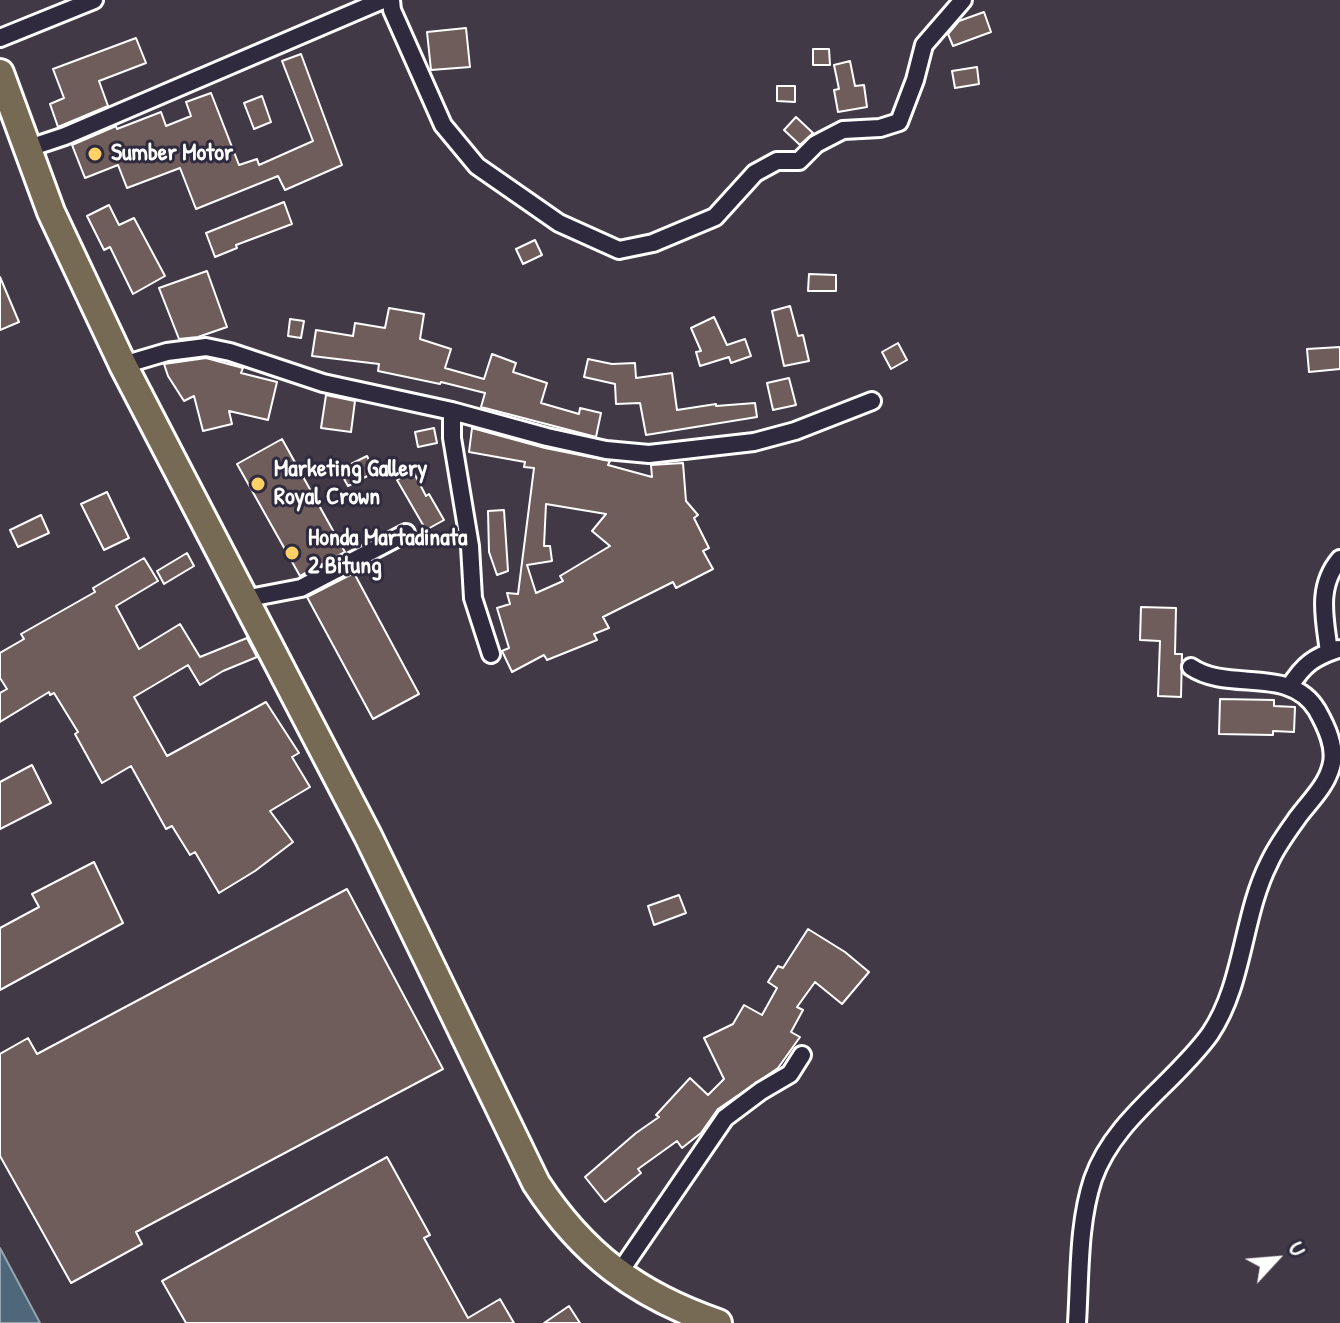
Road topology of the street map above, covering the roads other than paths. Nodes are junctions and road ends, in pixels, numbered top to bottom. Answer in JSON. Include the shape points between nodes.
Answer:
{"nodes":[{"id":1,"x":94,"y":0,"type":"edge"},
{"id":2,"x":383,"y":0,"type":"edge"},
{"id":3,"x":391,"y":0,"type":"edge"},
{"id":4,"x":963,"y":0,"type":"edge"},
{"id":5,"x":0,"y":38,"type":"edge"},
{"id":6,"x":0,"y":73,"type":"edge"},
{"id":7,"x":26,"y":149,"type":"junction"},
{"id":8,"x":123,"y":365,"type":"junction"},
{"id":9,"x":872,"y":401,"type":"dead end"},
{"id":10,"x":452,"y":411,"type":"junction"},
{"id":11,"x":406,"y":533,"type":"dead end"},
{"id":12,"x":1340,"y":559,"type":"edge"},
{"id":13,"x":244,"y":599,"type":"junction"},
{"id":14,"x":1335,"y":651,"type":"edge"},
{"id":15,"x":491,"y":654,"type":"dead end"},
{"id":16,"x":1191,"y":667,"type":"dead end"},
{"id":17,"x":1290,"y":686,"type":"junction"},
{"id":18,"x":802,"y":1055,"type":"dead end"},
{"id":19,"x":619,"y":1273,"type":"junction"},
{"id":20,"x":718,"y":1323,"type":"edge"},
{"id":21,"x":1077,"y":1323,"type":"edge"}],
"edges":[{"from":1,"to":5,"type":"street"},
{"from":2,"to":7,"type":"street"},
{"from":3,"to":4,"type":"street","via":[[443,125],[477,166],[559,223],[619,250],[653,243],[715,217],[755,173],[777,161],[799,161],[816,144],[843,130],[899,122],[924,45]]},
{"from":6,"to":7,"type":"highway"},
{"from":7,"to":8,"type":"highway"},
{"from":8,"to":10,"type":"street","via":[[206,347],[323,383]]},
{"from":8,"to":13,"type":"highway"},
{"from":9,"to":10,"type":"street","via":[[754,442],[649,454],[606,450]]},
{"from":10,"to":15,"type":"street","via":[[473,598]]},
{"from":11,"to":13,"type":"street","via":[[301,588]]},
{"from":12,"to":14,"type":"street","via":[[1323,597]]},
{"from":13,"to":19,"type":"highway","via":[[401,903],[526,1165],[573,1235]]},
{"from":14,"to":17,"type":"street","via":[[1302,668]]},
{"from":16,"to":17,"type":"street","via":[[1223,680]]},
{"from":17,"to":21,"type":"street","via":[[1316,708],[1330,738],[1331,768],[1269,861],[1211,1032],[1117,1135],[1093,1178]]},
{"from":18,"to":19,"type":"street","via":[[790,1074],[725,1118]]},
{"from":19,"to":20,"type":"highway","via":[[668,1303]]}]}
